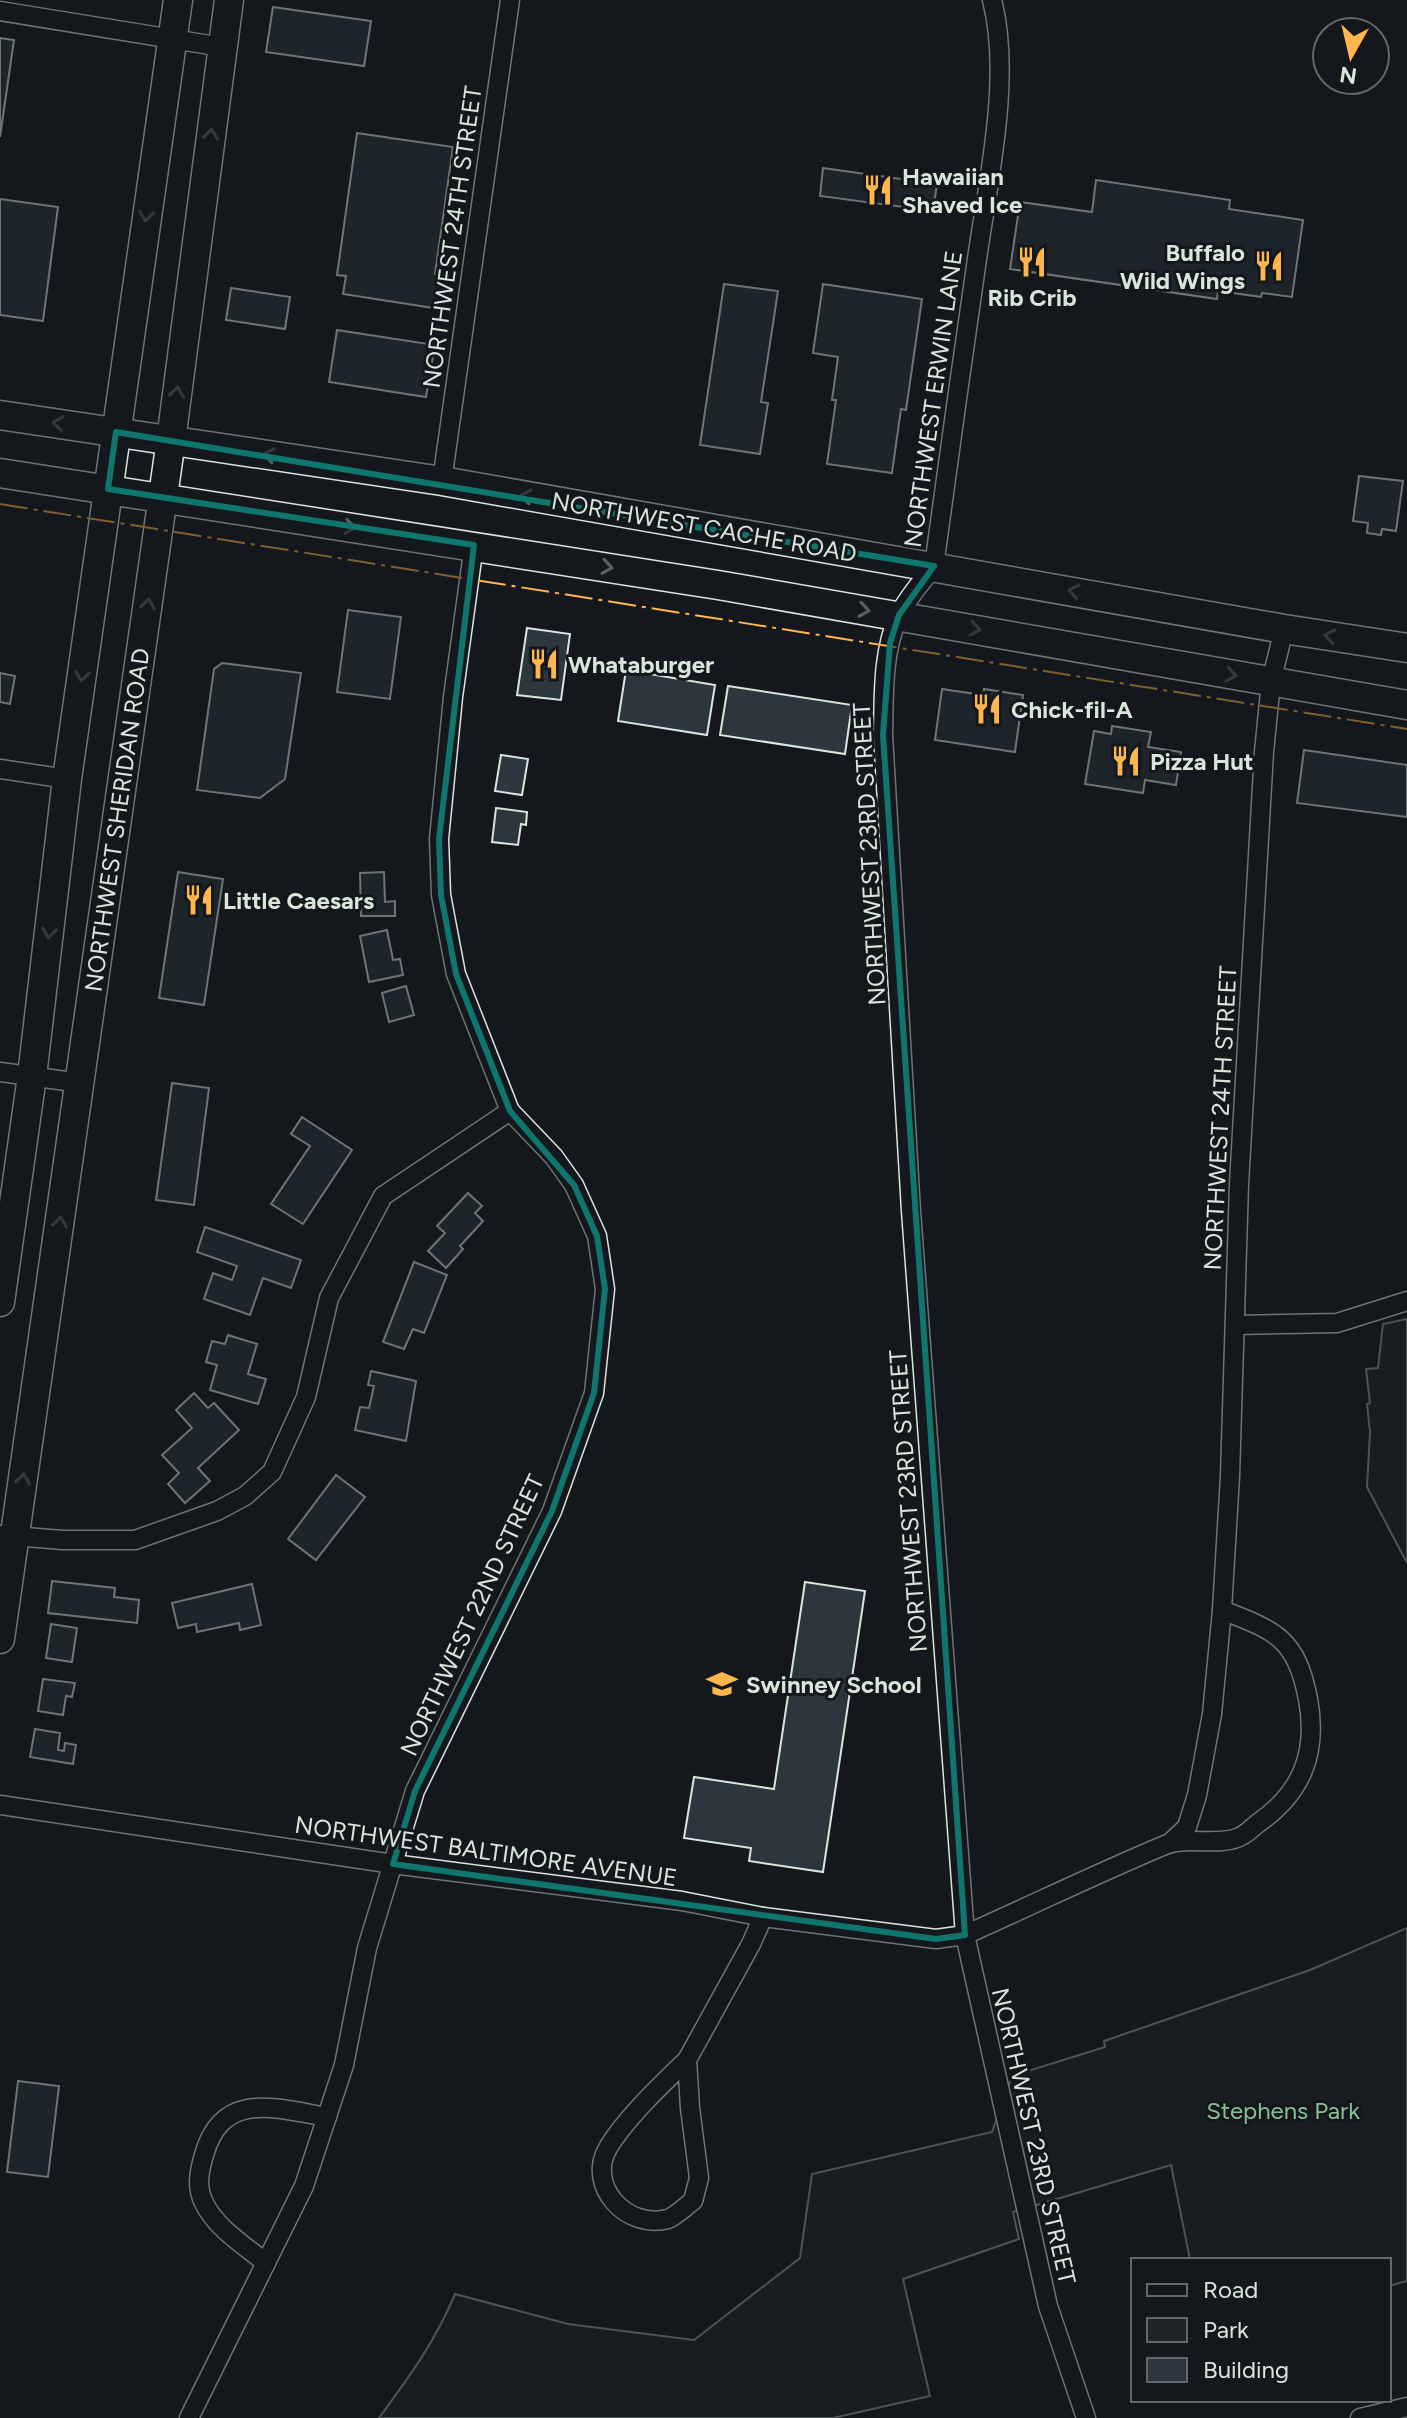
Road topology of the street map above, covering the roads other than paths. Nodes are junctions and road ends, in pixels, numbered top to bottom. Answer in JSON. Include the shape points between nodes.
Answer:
{"nodes":[{"id":1,"x":178,"y":0,"type":"edge"},
{"id":2,"x":229,"y":0,"type":"edge"},
{"id":3,"x":510,"y":0,"type":"edge"},
{"id":4,"x":992,"y":0,"type":"edge"},
{"id":5,"x":0,"y":11,"type":"edge"},
{"id":6,"x":172,"y":38,"type":"junction"},
{"id":7,"x":222,"y":47,"type":"junction"},
{"id":8,"x":0,"y":415,"type":"edge"},
{"id":9,"x":116,"y":432,"type":"junction"},
{"id":10,"x":171,"y":440,"type":"junction"},
{"id":11,"x":0,"y":473,"type":"edge"},
{"id":12,"x":442,"y":481,"type":"junction"},
{"id":13,"x":108,"y":489,"type":"junction"},
{"id":14,"x":163,"y":497,"type":"junction"},
{"id":15,"x":474,"y":545,"type":"junction"},
{"id":16,"x":934,"y":566,"type":"junction"},
{"id":17,"x":899,"y":615,"type":"junction"},
{"id":18,"x":1284,"y":629,"type":"junction"},
{"id":19,"x":1407,"y":648,"type":"edge"},
{"id":20,"x":1271,"y":682,"type":"junction"},
{"id":21,"x":1407,"y":705,"type":"edge"},
{"id":22,"x":0,"y":769,"type":"edge"},
{"id":23,"x":67,"y":779,"type":"junction"},
{"id":24,"x":0,"y":1072,"type":"edge"},
{"id":25,"x":32,"y":1076,"type":"junction"},
{"id":26,"x":80,"y":1083,"type":"junction"},
{"id":27,"x":510,"y":1111,"type":"junction"},
{"id":28,"x":1407,"y":1301,"type":"edge"},
{"id":29,"x":0,"y":1302,"type":"edge"},
{"id":30,"x":1235,"y":1325,"type":"junction"},
{"id":31,"x":8,"y":1536,"type":"edge"},
{"id":32,"x":1222,"y":1610,"type":"junction"},
{"id":33,"x":0,"y":1639,"type":"edge"},
{"id":34,"x":0,"y":1805,"type":"edge"},
{"id":35,"x":1170,"y":1843,"type":"junction"},
{"id":36,"x":393,"y":1864,"type":"junction"},
{"id":37,"x":763,"y":1917,"type":"junction"},
{"id":38,"x":965,"y":1935,"type":"junction"},
{"id":39,"x":687,"y":2060,"type":"junction"},
{"id":40,"x":327,"y":2117,"type":"junction"},
{"id":41,"x":266,"y":2263,"type":"junction"},
{"id":42,"x":1407,"y":2407,"type":"edge"},
{"id":43,"x":1371,"y":2417,"type":"edge"},
{"id":44,"x":189,"y":2418,"type":"edge"},
{"id":45,"x":1086,"y":2418,"type":"edge"}],
"edges":[{"from":1,"to":6,"type":"main road"},
{"from":2,"to":7,"type":"main road","name":"NORTHWEST SHERIDAN ROAD"},
{"from":3,"to":12,"type":"street","name":"NORTHWEST 24TH STREET"},
{"from":4,"to":16,"type":"street","name":"NORTHWEST ERWIN LANE","via":[[997,107]]},
{"from":5,"to":6,"type":"street"},
{"from":6,"to":7,"type":"street"},
{"from":6,"to":9,"type":"main road","one_way":true},
{"from":10,"to":7,"type":"main road","name":"NORTHWEST SHERIDAN ROAD","one_way":true},
{"from":9,"to":8,"type":"main road","name":"NORTHWEST CACHE ROAD","one_way":true},
{"from":9,"to":10,"type":"main road","name":"NORTHWEST CACHE ROAD"},
{"from":9,"to":13,"type":"main road"},
{"from":12,"to":10,"type":"main road","name":"NORTHWEST CACHE ROAD","one_way":true},
{"from":10,"to":14,"type":"main road","name":"NORTHWEST SHERIDAN ROAD"},
{"from":11,"to":13,"type":"main road"},
{"from":16,"to":12,"type":"main road","name":"NORTHWEST CACHE ROAD","one_way":true},
{"from":13,"to":14,"type":"main road"},
{"from":13,"to":23,"type":"main road","one_way":true},
{"from":14,"to":15,"type":"main road","one_way":true},
{"from":26,"to":14,"type":"main road","name":"NORTHWEST SHERIDAN ROAD","one_way":true},
{"from":15,"to":17,"type":"main road","one_way":true},
{"from":15,"to":27,"type":"street","name":"NORTHWEST 22ND STREET","via":[[439,839],[441,895],[456,974]]},
{"from":16,"to":17,"type":"street"},
{"from":18,"to":16,"type":"main road","name":"NORTHWEST CACHE ROAD","one_way":true},
{"from":17,"to":20,"type":"main road","one_way":true},
{"from":17,"to":38,"type":"street","name":"NORTHWEST 23RD STREET","via":[[885,676],[883,735],[912,1227]]},
{"from":19,"to":18,"type":"main road","name":"NORTHWEST CACHE ROAD","one_way":true},
{"from":18,"to":20,"type":"street","name":"NORTHWEST 24TH STREET"},
{"from":20,"to":21,"type":"main road"},
{"from":20,"to":30,"type":"street","name":"NORTHWEST 24TH STREET"},
{"from":22,"to":23,"type":"street"},
{"from":23,"to":25,"type":"main road","one_way":true},
{"from":24,"to":25,"type":"street"},
{"from":25,"to":26,"type":"street"},
{"from":25,"to":29,"type":"main road"},
{"from":31,"to":26,"type":"main road","name":"NORTHWEST SHERIDAN ROAD","one_way":true},
{"from":27,"to":31,"type":"street","via":[[383,1196],[329,1298],[306,1397],[272,1472],[245,1496],[135,1540]]},
{"from":27,"to":36,"type":"street","name":"NORTHWEST 22ND STREET","via":[[574,1185],[597,1236],[605,1289],[594,1393],[552,1511],[415,1791]]},
{"from":28,"to":30,"type":"street","via":[[1337,1323]]},
{"from":30,"to":32,"type":"street","name":"NORTHWEST 24TH STREET"},
{"from":31,"to":33,"type":"main road","name":"NORTHWEST SHERIDAN ROAD"},
{"from":32,"to":35,"type":"street","name":"NORTHWEST 24TH STREET","via":[[1212,1714],[1197,1795],[1187,1827]]},
{"from":32,"to":35,"type":"street","via":[[1268,1628],[1288,1644],[1304,1678],[1311,1717],[1309,1750],[1302,1778],[1279,1809],[1237,1838]]},
{"from":34,"to":36,"type":"street","name":"NORTHWEST BALTIMORE AVENUE"},
{"from":35,"to":38,"type":"street"},
{"from":36,"to":37,"type":"street","name":"NORTHWEST BALTIMORE AVENUE","via":[[682,1901]]},
{"from":36,"to":40,"type":"street","name":"NORTHWEST 22ND STREET"},
{"from":37,"to":38,"type":"street","name":"NORTHWEST BALTIMORE AVENUE","via":[[936,1939]]},
{"from":37,"to":39,"type":"street"},
{"from":38,"to":45,"type":"street","name":"NORTHWEST 23RD STREET","via":[[1048,2306]]},
{"from":39,"to":39,"type":"street","via":[[608,2148],[600,2171],[605,2190],[620,2209],[642,2219],[668,2219],[693,2201],[699,2178]]},
{"from":40,"to":41,"type":"street","name":"NORTHWEST 22ND STREET","via":[[304,2186]]},
{"from":40,"to":41,"type":"street","via":[[263,2106],[233,2113],[208,2142],[198,2189],[205,2206]]},
{"from":41,"to":44,"type":"street","name":"NORTHWEST 22ND STREET"},
{"from":42,"to":43,"type":"street"}]}
